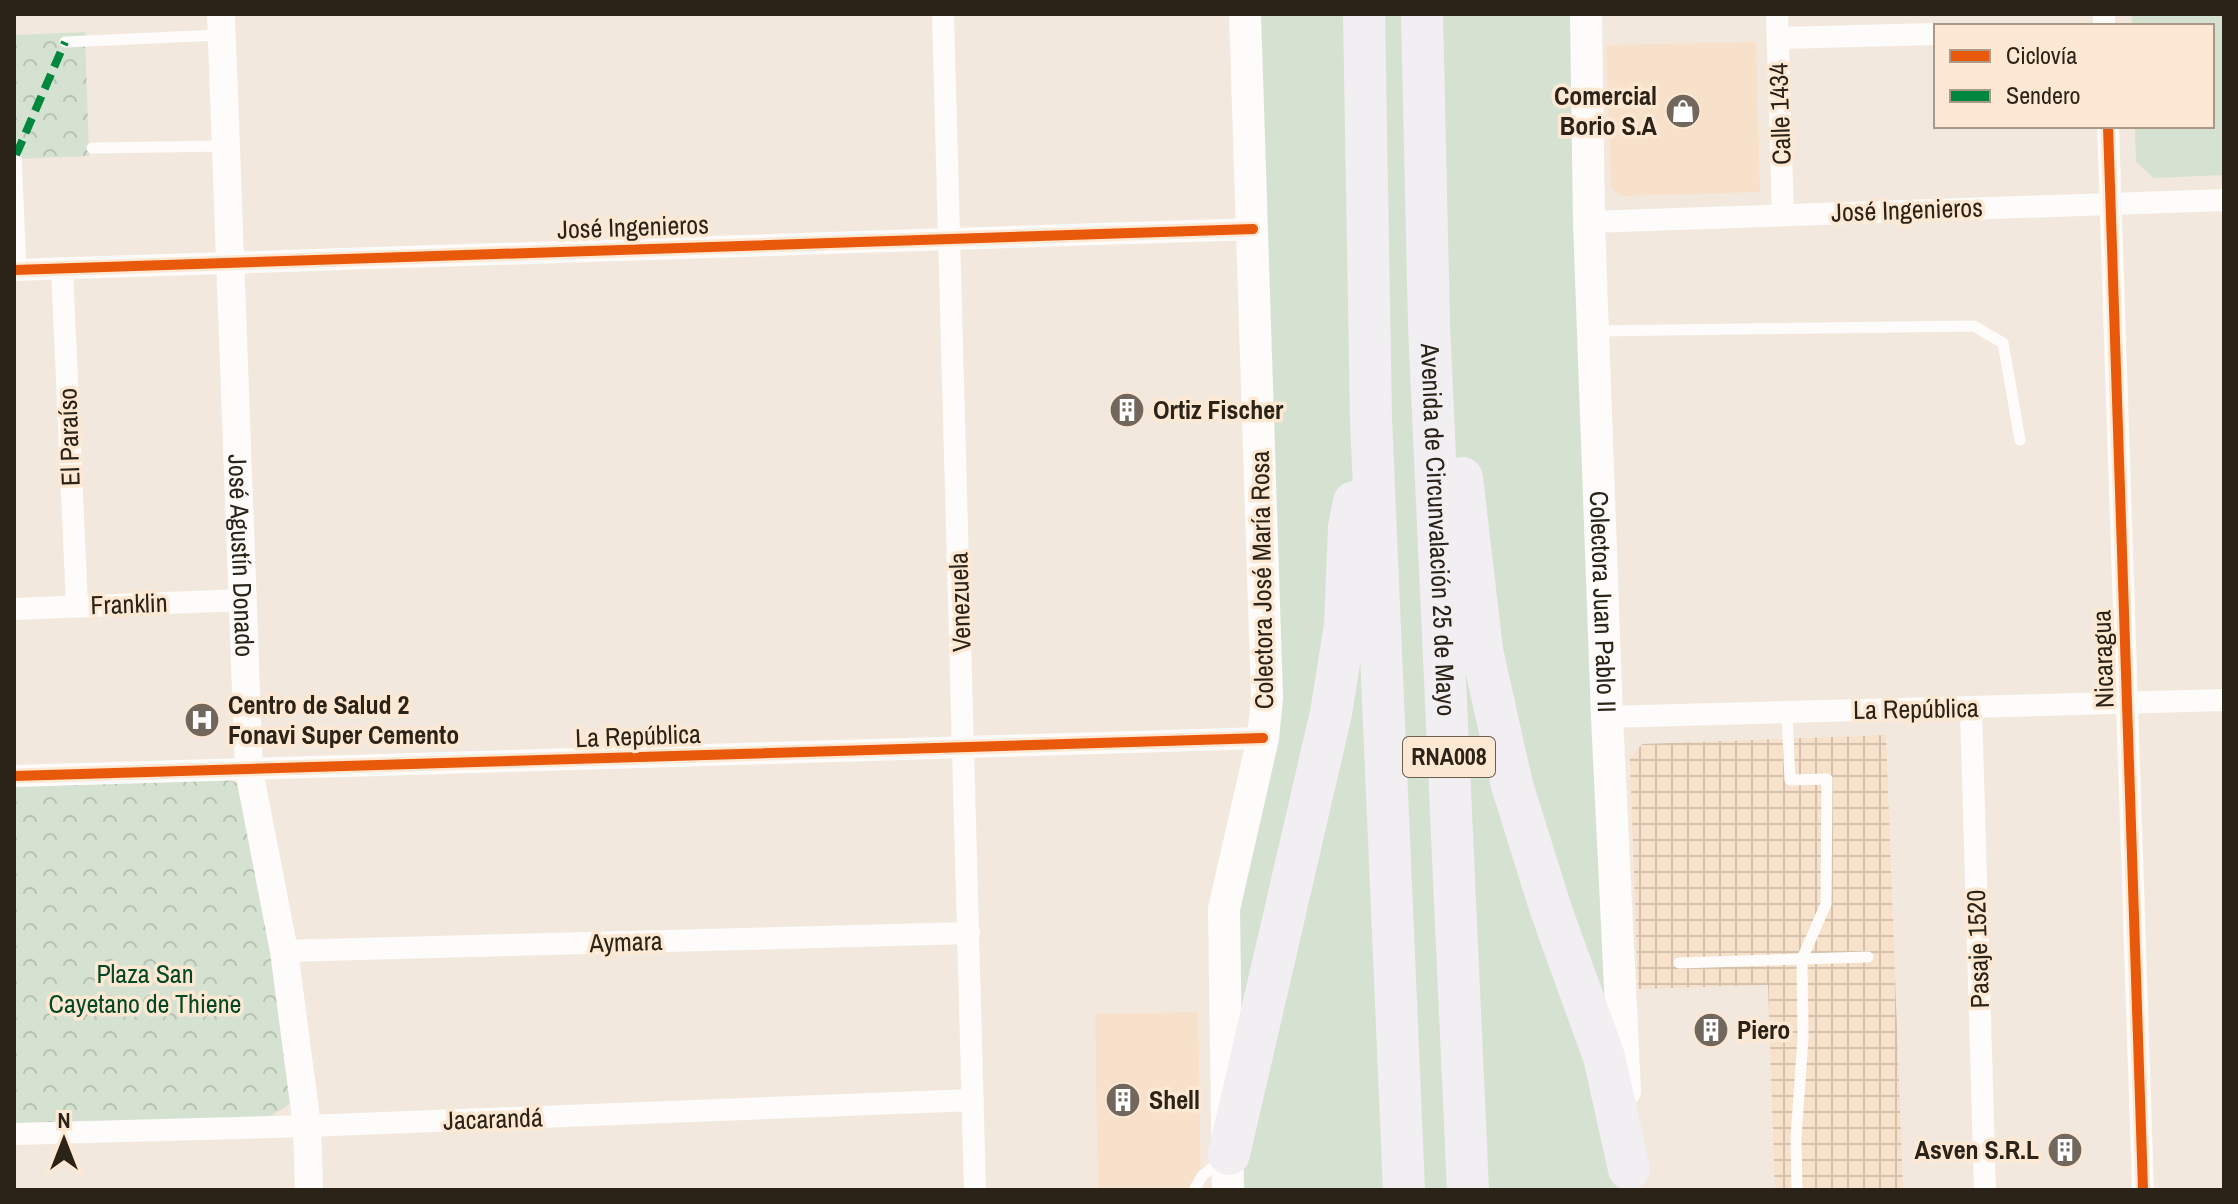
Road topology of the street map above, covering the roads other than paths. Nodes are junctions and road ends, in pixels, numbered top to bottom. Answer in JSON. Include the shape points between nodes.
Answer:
{"nodes":[{"id":1,"x":943,"y":14,"type":"edge"},
{"id":2,"x":1245,"y":14,"type":"edge"},
{"id":3,"x":1364,"y":14,"type":"edge"},
{"id":4,"x":1422,"y":14,"type":"edge"},
{"id":5,"x":1586,"y":14,"type":"edge"},
{"id":6,"x":1777,"y":14,"type":"edge"},
{"id":7,"x":222,"y":25,"type":"edge"},
{"id":8,"x":1934,"y":34,"type":"edge"},
{"id":9,"x":1778,"y":38,"type":"junction"},
{"id":10,"x":65,"y":42,"type":"dead end"},
{"id":11,"x":2108,"y":128,"type":"edge"},
{"id":12,"x":227,"y":146,"type":"junction"},
{"id":13,"x":92,"y":148,"type":"dead end"},
{"id":14,"x":16,"y":155,"type":"dead end"},
{"id":15,"x":2224,"y":200,"type":"edge"},
{"id":16,"x":2110,"y":203,"type":"junction"},
{"id":17,"x":1783,"y":215,"type":"junction"},
{"id":18,"x":1589,"y":222,"type":"junction"},
{"id":19,"x":1253,"y":229,"type":"junction"},
{"id":20,"x":949,"y":239,"type":"junction"},
{"id":21,"x":232,"y":262,"type":"junction"},
{"id":22,"x":62,"y":268,"type":"junction"},
{"id":23,"x":17,"y":270,"type":"edge"},
{"id":24,"x":1429,"y":325,"type":"junction"},
{"id":25,"x":1593,"y":331,"type":"junction"},
{"id":26,"x":1371,"y":419,"type":"junction"},
{"id":27,"x":2020,"y":440,"type":"dead end"},
{"id":28,"x":243,"y":600,"type":"junction"},
{"id":29,"x":77,"y":606,"type":"junction"},
{"id":30,"x":14,"y":609,"type":"edge"},
{"id":31,"x":2224,"y":700,"type":"edge"},
{"id":32,"x":2126,"y":703,"type":"junction"},
{"id":33,"x":1971,"y":708,"type":"junction"},
{"id":34,"x":1787,"y":712,"type":"junction"},
{"id":35,"x":1607,"y":717,"type":"junction"},
{"id":36,"x":1263,"y":738,"type":"junction"},
{"id":37,"x":964,"y":747,"type":"junction"},
{"id":38,"x":249,"y":771,"type":"junction"},
{"id":39,"x":14,"y":776,"type":"edge"},
{"id":40,"x":969,"y":933,"type":"junction"},
{"id":41,"x":284,"y":951,"type":"junction"},
{"id":42,"x":1868,"y":957,"type":"dead end"},
{"id":43,"x":1802,"y":959,"type":"junction"},
{"id":44,"x":1679,"y":963,"type":"dead end"},
{"id":45,"x":973,"y":1100,"type":"junction"},
{"id":46,"x":307,"y":1126,"type":"junction"},
{"id":47,"x":14,"y":1134,"type":"edge"},
{"id":48,"x":1229,"y":1172,"type":"edge"},
{"id":49,"x":1630,"y":1179,"type":"edge"},
{"id":50,"x":309,"y":1190,"type":"edge"},
{"id":51,"x":975,"y":1190,"type":"edge"},
{"id":52,"x":1194,"y":1190,"type":"edge"},
{"id":53,"x":1404,"y":1190,"type":"edge"},
{"id":54,"x":1468,"y":1190,"type":"edge"},
{"id":55,"x":1797,"y":1190,"type":"edge"},
{"id":56,"x":1985,"y":1190,"type":"edge"},
{"id":57,"x":2143,"y":1190,"type":"edge"}],
"edges":[{"from":1,"to":20,"type":"street","name":"Venezuela"},
{"from":2,"to":19,"type":"main road","name":"Colectora José María Rosa"},
{"from":3,"to":26,"type":"highway","number":"RNA008"},
{"from":4,"to":24,"type":"highway","name":"Avenida de Circunvalación 25 de Mayo","number":"RNA008"},
{"from":5,"to":18,"type":"main road","name":"Colectora Juan Pablo II"},
{"from":6,"to":9,"type":"street","name":"Calle 1434"},
{"from":7,"to":10,"type":"lane"},
{"from":7,"to":12,"type":"street","name":"José Agustín Donado"},
{"from":8,"to":9,"type":"street"},
{"from":9,"to":17,"type":"street","name":"Calle 1434"},
{"from":11,"to":16,"type":"street","name":"Nicaragua"},
{"from":12,"to":13,"type":"lane"},
{"from":12,"to":21,"type":"street","name":"José Agustín Donado"},
{"from":14,"to":23,"type":"lane"},
{"from":15,"to":16,"type":"street","name":"José Ingenieros"},
{"from":16,"to":17,"type":"street","name":"José Ingenieros"},
{"from":16,"to":32,"type":"street","name":"Nicaragua"},
{"from":17,"to":18,"type":"street","name":"José Ingenieros"},
{"from":18,"to":25,"type":"main road","name":"Colectora Juan Pablo II"},
{"from":19,"to":20,"type":"street","name":"José Ingenieros"},
{"from":19,"to":36,"type":"main road","name":"Colectora José María Rosa","via":[[1267,698]]},
{"from":20,"to":21,"type":"street","name":"José Ingenieros"},
{"from":20,"to":37,"type":"street","name":"Venezuela"},
{"from":21,"to":22,"type":"street","name":"José Ingenieros"},
{"from":21,"to":28,"type":"street","name":"José Agustín Donado"},
{"from":22,"to":23,"type":"street","name":"José Ingenieros"},
{"from":22,"to":29,"type":"street","name":"El Paraíso"},
{"from":24,"to":49,"type":"highway","via":[[1458,450],[1482,650],[1512,785],[1604,1057]]},
{"from":24,"to":54,"type":"highway","name":"Avenida de Circunvalación 25 de Mayo","number":"RNA008"},
{"from":25,"to":27,"type":"lane","via":[[1974,326],[2003,343]]},
{"from":25,"to":35,"type":"main road","name":"Colectora Juan Pablo II"},
{"from":26,"to":48,"type":"highway","via":[[1349,527],[1345,626],[1331,713]]},
{"from":26,"to":53,"type":"highway","number":"RNA008"},
{"from":28,"to":29,"type":"street","name":"Franklin"},
{"from":28,"to":38,"type":"street","name":"José Agustín Donado"},
{"from":29,"to":30,"type":"street","name":"Franklin"},
{"from":31,"to":32,"type":"street","name":"La República"},
{"from":32,"to":33,"type":"street","name":"La República"},
{"from":32,"to":57,"type":"street","name":"Nicaragua"},
{"from":33,"to":34,"type":"street","name":"La República"},
{"from":33,"to":56,"type":"street","name":"Pasaje 1520"},
{"from":34,"to":35,"type":"street","name":"La República"},
{"from":34,"to":43,"type":"lane","via":[[1790,780],[1827,779],[1826,904]]},
{"from":35,"to":49,"type":"main road","name":"Colectora Juan Pablo II"},
{"from":36,"to":37,"type":"street","name":"La República"},
{"from":36,"to":48,"type":"main road","name":"Colectora José María Rosa","via":[[1224,909]]},
{"from":37,"to":38,"type":"street","name":"La República"},
{"from":37,"to":40,"type":"street","name":"Venezuela"},
{"from":38,"to":39,"type":"street","name":"La República"},
{"from":38,"to":41,"type":"street","name":"José Agustín Donado"},
{"from":40,"to":41,"type":"street","name":"Aymara"},
{"from":40,"to":45,"type":"street","name":"Venezuela"},
{"from":41,"to":46,"type":"street","name":"José Agustín Donado"},
{"from":42,"to":43,"type":"lane"},
{"from":43,"to":44,"type":"lane"},
{"from":43,"to":55,"type":"lane"},
{"from":45,"to":46,"type":"street","name":"Jacarandá"},
{"from":45,"to":51,"type":"street","name":"Venezuela"},
{"from":46,"to":47,"type":"street","name":"Jacarandá"},
{"from":46,"to":50,"type":"street","name":"José Agustín Donado"},
{"from":48,"to":52,"type":"lane","via":[[1202,1176]]}]}
